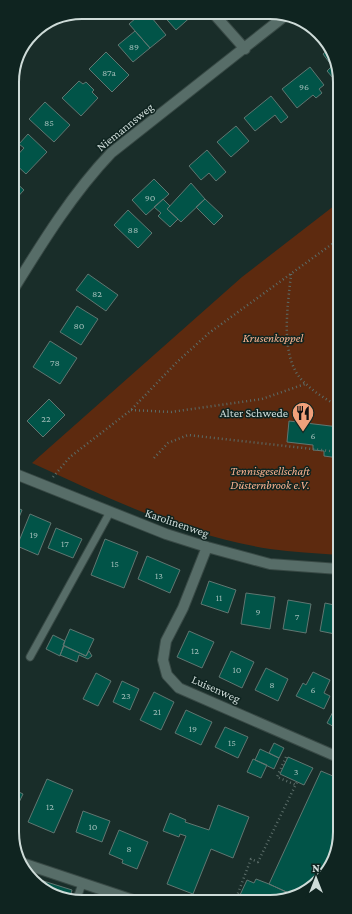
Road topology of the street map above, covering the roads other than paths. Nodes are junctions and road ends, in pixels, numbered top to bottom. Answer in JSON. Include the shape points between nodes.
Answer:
{"nodes":[{"id":1,"x":218,"y":19,"type":"edge"},
{"id":2,"x":280,"y":20,"type":"edge"},
{"id":3,"x":245,"y":49,"type":"junction"},
{"id":4,"x":19,"y":279,"type":"edge"},
{"id":5,"x":19,"y":476,"type":"edge"},
{"id":6,"x":110,"y":512,"type":"junction"},
{"id":7,"x":207,"y":547,"type":"junction"},
{"id":8,"x":333,"y":569,"type":"edge"},
{"id":9,"x":30,"y":657,"type":"dead end"},
{"id":10,"x":333,"y":755,"type":"edge"},
{"id":11,"x":29,"y":865,"type":"edge"},
{"id":12,"x":82,"y":884,"type":"junction"},
{"id":13,"x":78,"y":895,"type":"edge"},
{"id":14,"x":117,"y":895,"type":"edge"}],
"edges":[{"from":1,"to":3,"type":"street"},
{"from":2,"to":3,"type":"street","name":"Niemannsweg"},
{"from":3,"to":4,"type":"street","name":"Niemannsweg","via":[[111,153],[71,200]]},
{"from":5,"to":6,"type":"street","name":"Karolinenweg"},
{"from":6,"to":7,"type":"street","name":"Karolinenweg"},
{"from":6,"to":9,"type":"lane"},
{"from":7,"to":8,"type":"street","name":"Karolinenweg","via":[[270,564]]},
{"from":7,"to":10,"type":"street","name":"Luisenweg","via":[[183,608],[166,641],[163,660],[167,675],[179,688]]},
{"from":11,"to":12,"type":"street"},
{"from":12,"to":13,"type":"lane"},
{"from":12,"to":14,"type":"street"}]}
